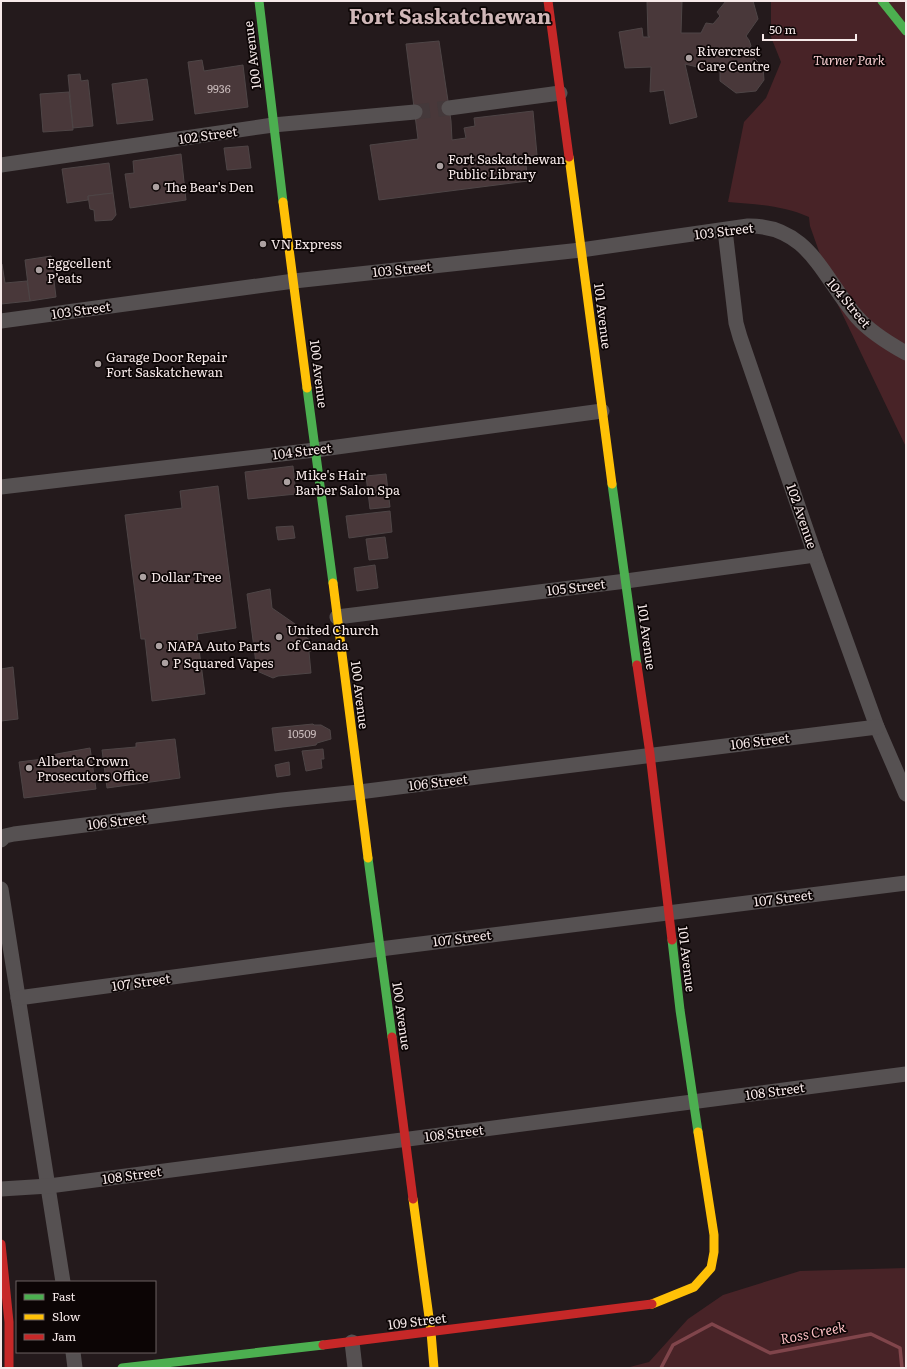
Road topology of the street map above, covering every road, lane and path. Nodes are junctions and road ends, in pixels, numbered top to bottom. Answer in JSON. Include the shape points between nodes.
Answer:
{"nodes":[{"id":1,"x":259,"y":1,"type":"edge"},
{"id":2,"x":548,"y":1,"type":"edge"},
{"id":3,"x":882,"y":1,"type":"edge"},
{"id":4,"x":906,"y":31,"type":"edge"},
{"id":5,"x":560,"y":93,"type":"junction"},
{"id":6,"x":449,"y":108,"type":"tunnel mouth"},
{"id":7,"x":415,"y":112,"type":"tunnel mouth"},
{"id":8,"x":273,"y":125,"type":"junction"},
{"id":9,"x":1,"y":165,"type":"edge"},
{"id":10,"x":725,"y":230,"type":"junction"},
{"id":11,"x":800,"y":243,"type":"joint"},
{"id":12,"x":581,"y":250,"type":"junction"},
{"id":13,"x":294,"y":281,"type":"junction"},
{"id":14,"x":1,"y":321,"type":"edge"},
{"id":15,"x":906,"y":353,"type":"edge"},
{"id":16,"x":602,"y":411,"type":"junction"},
{"id":17,"x":315,"y":450,"type":"junction"},
{"id":18,"x":1,"y":487,"type":"edge"},
{"id":19,"x":815,"y":555,"type":"junction"},
{"id":20,"x":626,"y":581,"type":"junction"},
{"id":21,"x":337,"y":617,"type":"junction"},
{"id":22,"x":877,"y":727,"type":"junction"},
{"id":23,"x":650,"y":754,"type":"junction"},
{"id":24,"x":359,"y":792,"type":"junction"},
{"id":25,"x":906,"y":794,"type":"edge"},
{"id":26,"x":1,"y":840,"type":"edge"},
{"id":27,"x":906,"y":883,"type":"edge"},
{"id":28,"x":1,"y":889,"type":"edge"},
{"id":29,"x":668,"y":912,"type":"junction"},
{"id":30,"x":380,"y":949,"type":"junction"},
{"id":31,"x":18,"y":998,"type":"junction"},
{"id":32,"x":906,"y":1074,"type":"edge"},
{"id":33,"x":693,"y":1102,"type":"junction"},
{"id":34,"x":405,"y":1139,"type":"junction"},
{"id":35,"x":49,"y":1186,"type":"junction"},
{"id":36,"x":1,"y":1189,"type":"edge"},
{"id":37,"x":1,"y":1244,"type":"edge"},
{"id":38,"x":706,"y":1274,"type":"joint"},
{"id":39,"x":62,"y":1281,"type":"edge"},
{"id":40,"x":4,"y":1292,"type":"edge"},
{"id":41,"x":431,"y":1332,"type":"junction"},
{"id":42,"x":352,"y":1342,"type":"junction"},
{"id":43,"x":73,"y":1353,"type":"edge"},
{"id":44,"x":9,"y":1368,"type":"edge"},
{"id":45,"x":75,"y":1368,"type":"edge"},
{"id":46,"x":122,"y":1368,"type":"edge"},
{"id":47,"x":355,"y":1368,"type":"edge"},
{"id":48,"x":434,"y":1368,"type":"edge"}],
"edges":[{"from":1,"to":8,"type":"street","name":"100 Avenue"},
{"from":2,"to":5,"type":"street","name":"101 Avenue"},
{"from":3,"to":4,"type":"street"},
{"from":5,"to":6,"type":"street"},
{"from":5,"to":12,"type":"street","name":"101 Avenue"},
{"from":7,"to":8,"type":"street","name":"102 Street"},
{"from":8,"to":9,"type":"street","name":"102 Street"},
{"from":8,"to":13,"type":"street","name":"100 Avenue"},
{"from":10,"to":11,"type":"street","name":"103 Street","via":[[748,226],[767,227],[780,231]]},
{"from":10,"to":12,"type":"street","name":"103 Street"},
{"from":10,"to":19,"type":"street","name":"102 Avenue","via":[[736,323]]},
{"from":11,"to":15,"type":"street","name":"104 Street","via":[[857,317],[868,328]]},
{"from":12,"to":13,"type":"street","name":"103 Street"},
{"from":12,"to":16,"type":"street","name":"101 Avenue"},
{"from":13,"to":14,"type":"street","name":"103 Street"},
{"from":13,"to":17,"type":"street","name":"100 Avenue"},
{"from":16,"to":17,"type":"street","name":"104 Street"},
{"from":16,"to":20,"type":"street","name":"101 Avenue"},
{"from":17,"to":18,"type":"street","name":"104 Street"},
{"from":17,"to":21,"type":"street","name":"100 Avenue"},
{"from":19,"to":20,"type":"street","name":"105 Street"},
{"from":19,"to":22,"type":"street","name":"102 Avenue"},
{"from":20,"to":21,"type":"street","name":"105 Street"},
{"from":20,"to":23,"type":"street","name":"101 Avenue"},
{"from":21,"to":24,"type":"street","name":"100 Avenue"},
{"from":22,"to":23,"type":"street","name":"106 Street"},
{"from":22,"to":25,"type":"street","name":"102 Avenue"},
{"from":23,"to":24,"type":"street","name":"106 Street"},
{"from":23,"to":29,"type":"street","name":"101 Avenue"},
{"from":24,"to":26,"type":"street","name":"106 Street","via":[[14,834]]},
{"from":24,"to":30,"type":"street","name":"100 Avenue"},
{"from":27,"to":29,"type":"street","name":"107 Street"},
{"from":28,"to":31,"type":"street"},
{"from":29,"to":30,"type":"street","name":"107 Street"},
{"from":29,"to":33,"type":"street","name":"101 Avenue"},
{"from":30,"to":31,"type":"street","name":"107 Street"},
{"from":30,"to":34,"type":"street","name":"100 Avenue"},
{"from":31,"to":35,"type":"street"},
{"from":32,"to":33,"type":"street","name":"108 Street"},
{"from":33,"to":34,"type":"street","name":"108 Street"},
{"from":33,"to":38,"type":"street","name":"101 Avenue","via":[[714,1235],[711,1268]]},
{"from":34,"to":35,"type":"street","name":"108 Street"},
{"from":34,"to":41,"type":"street","name":"100 Avenue"},
{"from":35,"to":36,"type":"street","name":"108 Street"},
{"from":35,"to":39,"type":"street"},
{"from":37,"to":40,"type":"street"},
{"from":38,"to":41,"type":"street","name":"109 Street","via":[[694,1288],[652,1304]]},
{"from":40,"to":44,"type":"street","via":[[10,1352]]},
{"from":41,"to":42,"type":"street","name":"109 Street"},
{"from":41,"to":48,"type":"street","name":"100 Avenue"},
{"from":42,"to":46,"type":"street","name":"109 Street"},
{"from":42,"to":47,"type":"street"},
{"from":43,"to":45,"type":"street"}]}
